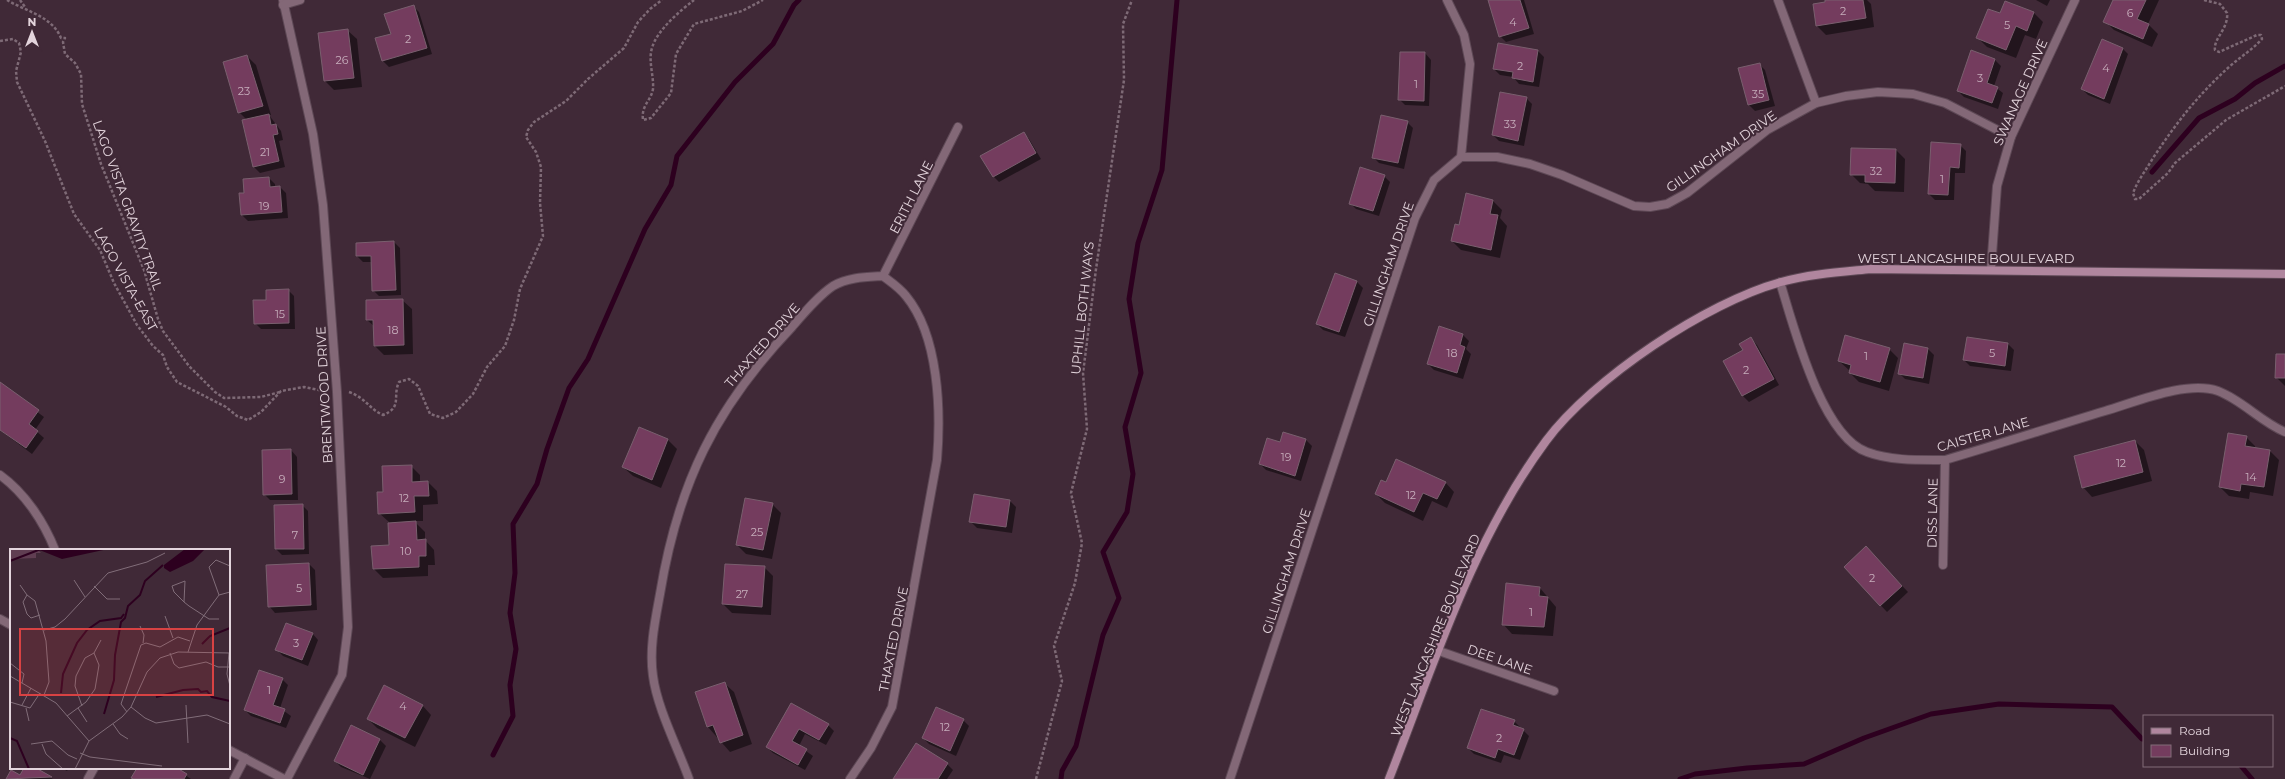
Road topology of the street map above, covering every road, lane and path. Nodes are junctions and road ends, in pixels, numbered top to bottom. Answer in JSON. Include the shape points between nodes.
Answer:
{"nodes":[{"id":1,"x":7,"y":0,"type":"edge"},
{"id":2,"x":20,"y":0,"type":"edge"},
{"id":3,"x":300,"y":0,"type":"edge"},
{"id":4,"x":662,"y":0,"type":"edge"},
{"id":5,"x":694,"y":0,"type":"edge"},
{"id":6,"x":763,"y":0,"type":"edge"},
{"id":7,"x":1132,"y":0,"type":"edge"},
{"id":8,"x":1447,"y":0,"type":"edge"},
{"id":9,"x":1778,"y":0,"type":"edge"},
{"id":10,"x":2074,"y":0,"type":"edge"},
{"id":11,"x":2204,"y":0,"type":"edge"},
{"id":12,"x":283,"y":2,"type":"edge"},
{"id":13,"x":27,"y":8,"type":"dead end"},
{"id":14,"x":0,"y":41,"type":"edge"},
{"id":15,"x":2285,"y":86,"type":"edge"},
{"id":16,"x":1816,"y":103,"type":"junction"},
{"id":17,"x":958,"y":127,"type":"dead end"},
{"id":18,"x":2011,"y":137,"type":"junction"},
{"id":19,"x":1461,"y":157,"type":"junction"},
{"id":20,"x":1991,"y":269,"type":"junction"},
{"id":21,"x":2285,"y":274,"type":"edge"},
{"id":22,"x":883,"y":276,"type":"junction"},
{"id":23,"x":1780,"y":282,"type":"junction"},
{"id":24,"x":281,"y":391,"type":"junction"},
{"id":25,"x":347,"y":391,"type":"dead end"},
{"id":26,"x":325,"y":392,"type":"dead end"},
{"id":27,"x":2285,"y":432,"type":"edge"},
{"id":28,"x":1945,"y":460,"type":"junction"},
{"id":29,"x":0,"y":475,"type":"edge"},
{"id":30,"x":55,"y":549,"type":"edge"},
{"id":31,"x":1943,"y":565,"type":"dead end"},
{"id":32,"x":0,"y":618,"type":"edge"},
{"id":33,"x":10,"y":624,"type":"edge"},
{"id":34,"x":1439,"y":650,"type":"junction"},
{"id":35,"x":1554,"y":691,"type":"dead end"},
{"id":36,"x":230,"y":750,"type":"edge"},
{"id":37,"x":245,"y":758,"type":"junction"},
{"id":38,"x":93,"y":769,"type":"edge"},
{"id":39,"x":88,"y":779,"type":"edge"},
{"id":40,"x":234,"y":779,"type":"edge"},
{"id":41,"x":284,"y":779,"type":"edge"},
{"id":42,"x":287,"y":779,"type":"edge"},
{"id":43,"x":689,"y":779,"type":"edge"},
{"id":44,"x":850,"y":779,"type":"edge"},
{"id":45,"x":1036,"y":779,"type":"edge"},
{"id":46,"x":1230,"y":779,"type":"edge"},
{"id":47,"x":1389,"y":779,"type":"edge"}],
"edges":[{"from":1,"to":24,"type":"path","name":"LAGO VISTA GRAVITY TRAIL","via":[[34,12],[53,26],[61,38],[65,38],[65,54],[75,63],[81,74],[82,104],[98,158],[144,270],[158,319],[167,336],[189,366],[224,398],[261,397]]},
{"from":2,"to":13,"type":"path"},
{"from":3,"to":12,"type":"street"},
{"from":4,"to":25,"type":"path","via":[[638,22],[624,48],[566,101],[545,113],[528,130],[526,137],[536,152],[541,167],[540,203],[543,236],[520,289],[514,320],[505,346],[487,367],[473,394],[456,412],[444,418],[430,414],[418,386],[409,379],[399,382],[396,388],[396,405],[392,412],[383,415],[373,411],[369,403],[357,395]]},
{"from":5,"to":6,"type":"path","via":[[678,12],[652,48],[653,90],[642,111],[643,120],[651,118],[671,93],[676,54],[694,24],[742,11]]},
{"from":7,"to":45,"type":"path","name":"UPHILL BOTH WAYS","via":[[1123,24],[1124,80],[1083,374],[1087,429],[1072,492],[1082,543],[1074,583],[1054,646],[1062,681]]},
{"from":8,"to":19,"type":"street","via":[[1464,35],[1470,64]]},
{"from":9,"to":16,"type":"street"},
{"from":10,"to":18,"type":"street","name":"SWANAGE DRIVE"},
{"from":11,"to":15,"type":"path","via":[[2220,4],[2227,14],[2224,28],[2215,42],[2215,50],[2219,52],[2256,35],[2261,35],[2262,39],[2191,104],[2138,181],[2133,193],[2135,199],[2139,199],[2168,173],[2175,163],[2226,120]]},
{"from":12,"to":42,"type":"street","name":"BRENTWOOD DRIVE","via":[[313,134],[323,205],[337,392],[348,627],[342,675]]},
{"from":14,"to":24,"type":"path","name":"LAGO VISTA-EAST","via":[[13,39],[19,43],[21,52],[16,71],[17,82],[74,214],[100,250],[114,283],[137,325],[163,355],[176,382],[248,420],[261,412]]},
{"from":16,"to":18,"type":"street","name":"GILLINGHAM DRIVE","via":[[1878,92],[1913,94],[1945,103]]},
{"from":16,"to":19,"type":"street","name":"GILLINGHAM DRIVE","via":[[1767,130],[1687,193],[1667,204],[1650,207],[1634,206],[1530,164],[1497,157]]},
{"from":17,"to":22,"type":"street","name":"ERITH LANE"},
{"from":18,"to":20,"type":"street","name":"SWANAGE DRIVE","via":[[1997,186]]},
{"from":19,"to":46,"type":"street","name":"GILLINGHAM DRIVE","via":[[1434,180],[1415,218]]},
{"from":20,"to":21,"type":"main road","name":"WEST LANCASHIRE BOULEVARD"},
{"from":20,"to":23,"type":"main road","name":"WEST LANCASHIRE BOULEVARD","via":[[1870,269]]},
{"from":22,"to":43,"type":"street","name":"THAXTED DRIVE","via":[[855,278],[833,286],[777,342],[730,401],[700,456],[681,501],[668,548],[652,648],[653,676],[664,715]]},
{"from":22,"to":44,"type":"street","name":"THAXTED DRIVE","via":[[906,295],[919,315],[931,354],[938,392],[940,427],[936,468],[892,708],[871,748]]},
{"from":23,"to":28,"type":"street","name":"CAISTER LANE","via":[[1805,364],[1831,416],[1849,440],[1865,452],[1885,457]]},
{"from":23,"to":34,"type":"main road","name":"WEST LANCASHIRE BOULEVARD","via":[[1728,303],[1658,341],[1601,386],[1547,439],[1507,500],[1478,558]]},
{"from":24,"to":26,"type":"path","via":[[304,387]]},
{"from":27,"to":28,"type":"street","name":"CAISTER LANE","via":[[2270,426],[2232,398],[2217,391],[2201,388],[2145,399]]},
{"from":28,"to":31,"type":"street","name":"DISS LANE"},
{"from":29,"to":30,"type":"street","via":[[33,509],[48,530]]},
{"from":32,"to":33,"type":"street"},
{"from":34,"to":35,"type":"street","name":"DEE LANE"},
{"from":34,"to":47,"type":"main road","name":"WEST LANCASHIRE BOULEVARD"},
{"from":36,"to":37,"type":"street"},
{"from":37,"to":40,"type":"street"},
{"from":37,"to":41,"type":"street"},
{"from":38,"to":39,"type":"street"}]}
